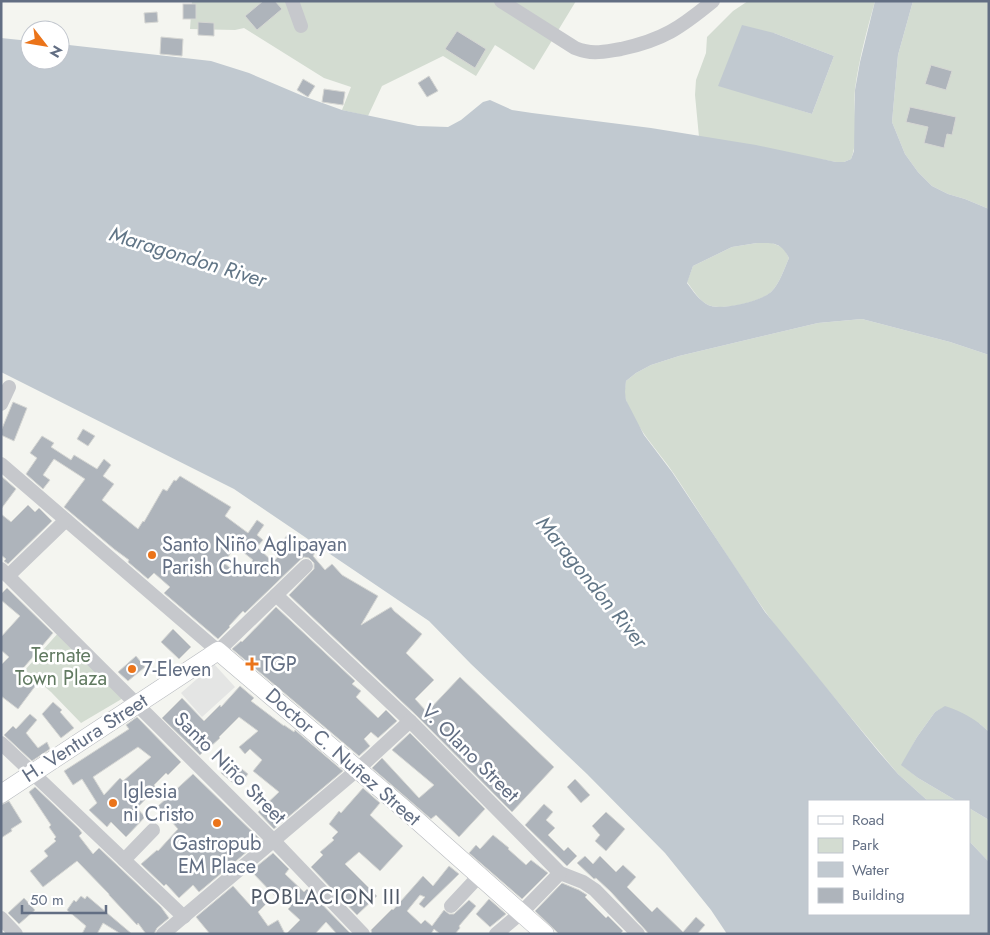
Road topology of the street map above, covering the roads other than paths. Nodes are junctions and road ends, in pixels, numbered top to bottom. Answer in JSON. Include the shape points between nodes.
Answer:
{"nodes":[{"id":1,"x":292,"y":1,"type":"edge"},
{"id":2,"x":501,"y":1,"type":"edge"},
{"id":3,"x":713,"y":1,"type":"edge"},
{"id":4,"x":301,"y":26,"type":"dead end"},
{"id":5,"x":9,"y":387,"type":"dead end"},
{"id":6,"x":1,"y":404,"type":"edge"},
{"id":7,"x":2,"y":465,"type":"edge"},
{"id":8,"x":66,"y":520,"type":"junction"},
{"id":9,"x":306,"y":566,"type":"dead end"},
{"id":10,"x":5,"y":573,"type":"edge"},
{"id":11,"x":276,"y":595,"type":"junction"},
{"id":12,"x":218,"y":651,"type":"junction"},
{"id":13,"x":138,"y":704,"type":"junction"},
{"id":14,"x":410,"y":721,"type":"junction"},
{"id":15,"x":1,"y":743,"type":"edge"},
{"id":16,"x":358,"y":770,"type":"junction"},
{"id":17,"x":32,"y":773,"type":"junction"},
{"id":18,"x":1,"y":794,"type":"edge"},
{"id":19,"x":153,"y":830,"type":"dead end"},
{"id":20,"x":274,"y":841,"type":"junction"},
{"id":21,"x":124,"y":860,"type":"junction"},
{"id":22,"x":560,"y":873,"type":"junction"},
{"id":23,"x":479,"y":876,"type":"junction"},
{"id":24,"x":451,"y":906,"type":"dead end"},
{"id":25,"x":520,"y":913,"type":"junction"},
{"id":26,"x":184,"y":917,"type":"junction"},
{"id":27,"x":1,"y":918,"type":"edge"},
{"id":28,"x":16,"y":934,"type":"edge"},
{"id":29,"x":163,"y":934,"type":"edge"},
{"id":30,"x":363,"y":934,"type":"edge"},
{"id":31,"x":496,"y":934,"type":"edge"},
{"id":32,"x":544,"y":934,"type":"edge"},
{"id":33,"x":638,"y":934,"type":"edge"}],
"edges":[{"from":1,"to":4,"type":"street"},
{"from":2,"to":3,"type":"street","via":[[575,48],[596,54],[662,37]]},
{"from":5,"to":6,"type":"street"},
{"from":7,"to":8,"type":"street","name":"Doctor C. Nuñez Street"},
{"from":8,"to":10,"type":"street"},
{"from":8,"to":12,"type":"street","name":"Doctor C. Nuñez Street"},
{"from":9,"to":11,"type":"street","name":"H. Ventura Street"},
{"from":10,"to":13,"type":"street","name":"Santo Niño Street"},
{"from":11,"to":12,"type":"street","name":"H. Ventura Street"},
{"from":11,"to":14,"type":"street","name":"V. Olano Street"},
{"from":12,"to":13,"type":"main road","name":"H. Ventura Street"},
{"from":12,"to":16,"type":"main road","name":"Doctor C. Nuñez Street"},
{"from":13,"to":17,"type":"main road","name":"H. Ventura Street"},
{"from":13,"to":20,"type":"street","name":"Santo Niño Street"},
{"from":14,"to":16,"type":"street"},
{"from":14,"to":22,"type":"street","name":"V. Olano Street"},
{"from":15,"to":17,"type":"street"},
{"from":16,"to":20,"type":"street"},
{"from":16,"to":23,"type":"main road","name":"Doctor C. Nuñez Street"},
{"from":17,"to":18,"type":"main road","name":"H. Ventura Street"},
{"from":17,"to":21,"type":"street"},
{"from":19,"to":21,"type":"street"},
{"from":20,"to":26,"type":"street"},
{"from":20,"to":30,"type":"street","name":"Santo Niño Street"},
{"from":21,"to":26,"type":"street"},
{"from":22,"to":25,"type":"street"},
{"from":22,"to":33,"type":"street","name":"V. Olano Street","via":[[595,890]]},
{"from":23,"to":24,"type":"street"},
{"from":23,"to":25,"type":"main road","name":"Doctor C. Nuñez Street"},
{"from":25,"to":31,"type":"street"},
{"from":25,"to":32,"type":"main road","name":"Doctor C. Nuñez Street"},
{"from":26,"to":29,"type":"street"},
{"from":27,"to":28,"type":"street"}]}
